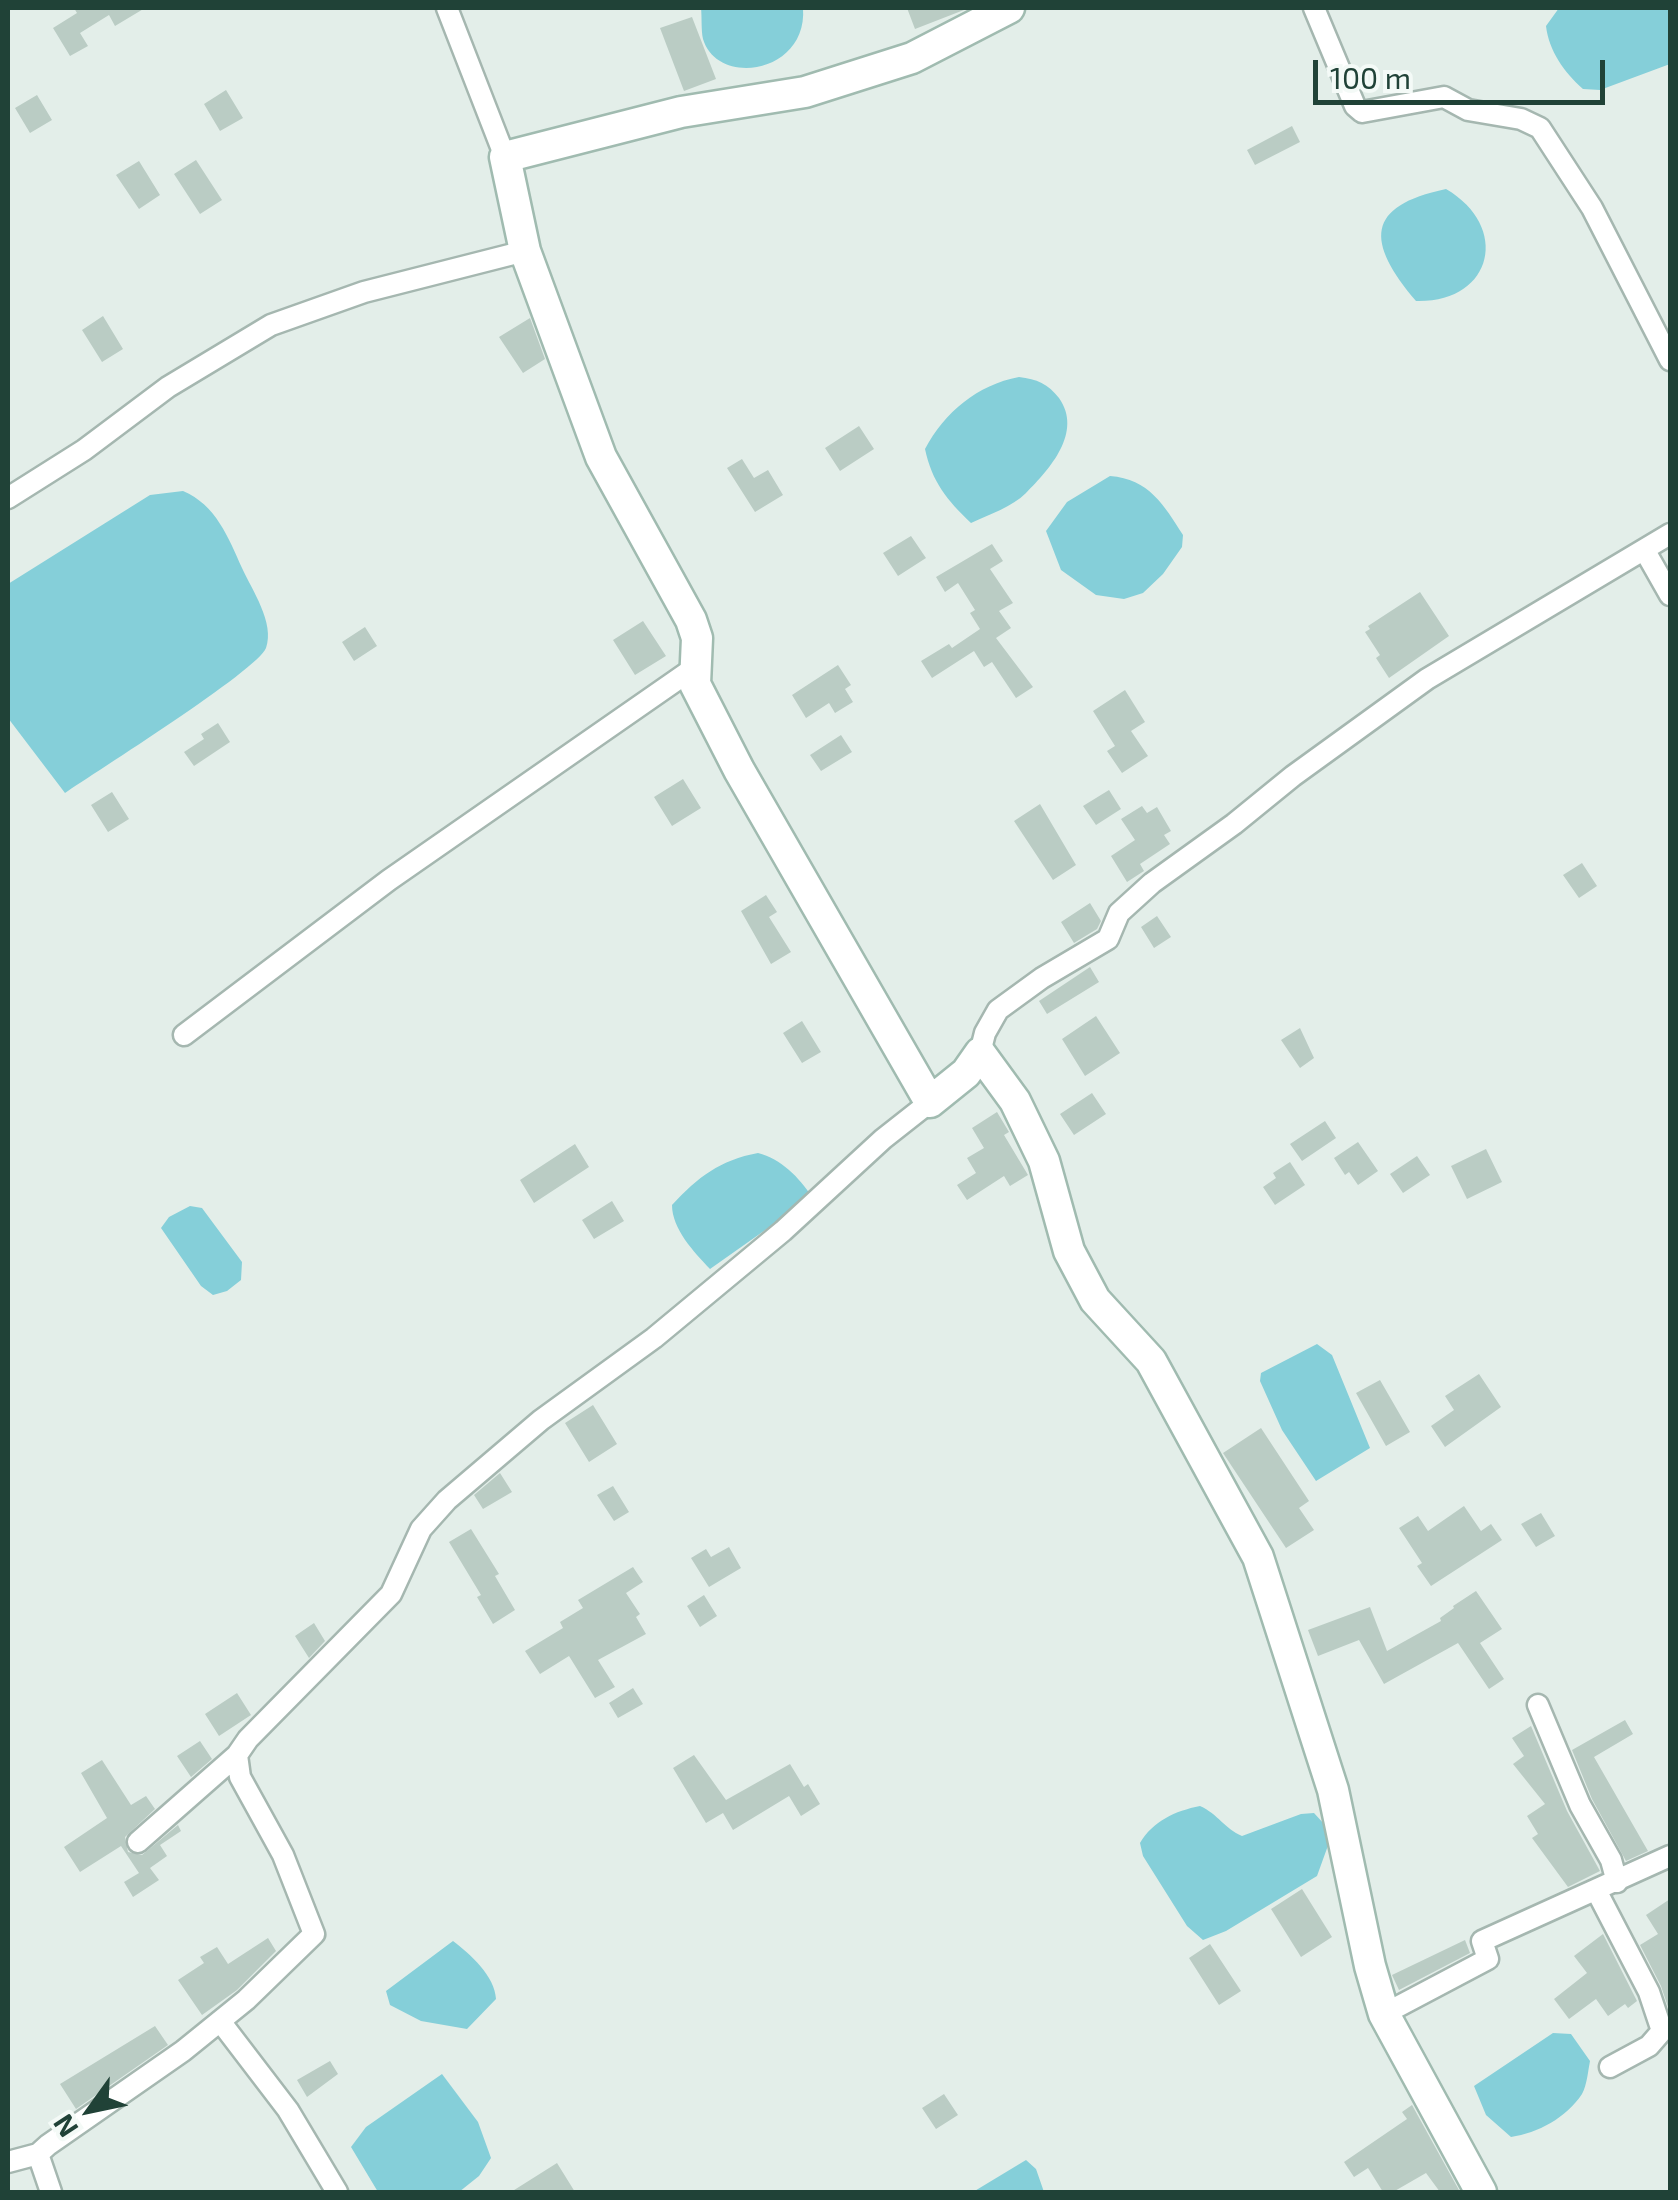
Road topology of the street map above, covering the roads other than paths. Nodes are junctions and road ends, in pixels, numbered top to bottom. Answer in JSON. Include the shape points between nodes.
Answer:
{"nodes":[{"id":1,"x":447,"y":8,"type":"edge"},
{"id":2,"x":1009,"y":8,"type":"edge"},
{"id":3,"x":1314,"y":8,"type":"edge"},
{"id":4,"x":505,"y":158,"type":"junction"},
{"id":5,"x":525,"y":250,"type":"junction"},
{"id":6,"x":1670,"y":360,"type":"edge"},
{"id":7,"x":8,"y":498,"type":"edge"},
{"id":8,"x":1670,"y":534,"type":"edge"},
{"id":9,"x":1645,"y":550,"type":"junction"},
{"id":10,"x":1670,"y":595,"type":"edge"},
{"id":11,"x":694,"y":668,"type":"junction"},
{"id":12,"x":184,"y":1035,"type":"dead end"},
{"id":13,"x":980,"y":1053,"type":"junction"},
{"id":14,"x":930,"y":1102,"type":"junction"},
{"id":15,"x":1538,"y":1705,"type":"dead end"},
{"id":16,"x":237,"y":1755,"type":"junction"},
{"id":17,"x":138,"y":1842,"type":"dead end"},
{"id":18,"x":1670,"y":1856,"type":"edge"},
{"id":19,"x":1616,"y":1882,"type":"junction"},
{"id":20,"x":1596,"y":1890,"type":"junction"},
{"id":21,"x":1384,"y":2014,"type":"junction"},
{"id":22,"x":220,"y":2021,"type":"junction"},
{"id":23,"x":1610,"y":2067,"type":"dead end"},
{"id":24,"x":38,"y":2154,"type":"junction"},
{"id":25,"x":8,"y":2162,"type":"edge"},
{"id":26,"x":51,"y":2192,"type":"edge"},
{"id":27,"x":338,"y":2192,"type":"edge"},
{"id":28,"x":1480,"y":2192,"type":"edge"}],
"edges":[{"from":1,"to":4,"type":"street"},
{"from":2,"to":4,"type":"street","via":[[912,58],[805,92],[681,112]]},
{"from":3,"to":6,"type":"street","via":[[1362,112],[1444,97],[1540,128],[1592,208]]},
{"from":4,"to":5,"type":"street"},
{"from":5,"to":7,"type":"street","via":[[364,292],[271,325]]},
{"from":5,"to":11,"type":"street","via":[[601,457],[692,620]]},
{"from":8,"to":9,"type":"street"},
{"from":9,"to":10,"type":"street"},
{"from":9,"to":13,"type":"street","via":[[1427,679],[1152,882],[1118,913],[1108,939],[998,1010]]},
{"from":11,"to":12,"type":"street","via":[[389,880]]},
{"from":11,"to":14,"type":"street","via":[[695,684],[738,770]]},
{"from":13,"to":14,"type":"street"},
{"from":13,"to":21,"type":"street","via":[[1015,1101],[1044,1161],[1069,1250],[1095,1300],[1152,1361],[1258,1557],[1334,1790]]},
{"from":14,"to":16,"type":"street","via":[[654,1338],[541,1420],[447,1500],[421,1530],[391,1594]]},
{"from":15,"to":19,"type":"street"},
{"from":16,"to":17,"type":"street"},
{"from":16,"to":22,"type":"street","via":[[240,1777],[283,1855],[314,1934]]},
{"from":18,"to":19,"type":"street"},
{"from":19,"to":20,"type":"street"},
{"from":20,"to":21,"type":"street","via":[[1482,1940],[1488,1959]]},
{"from":20,"to":23,"type":"street","via":[[1649,1992],[1662,2032]]},
{"from":21,"to":28,"type":"street"},
{"from":22,"to":24,"type":"street"},
{"from":22,"to":27,"type":"street","via":[[288,2110]]},
{"from":24,"to":25,"type":"street"},
{"from":24,"to":26,"type":"street"}]}
